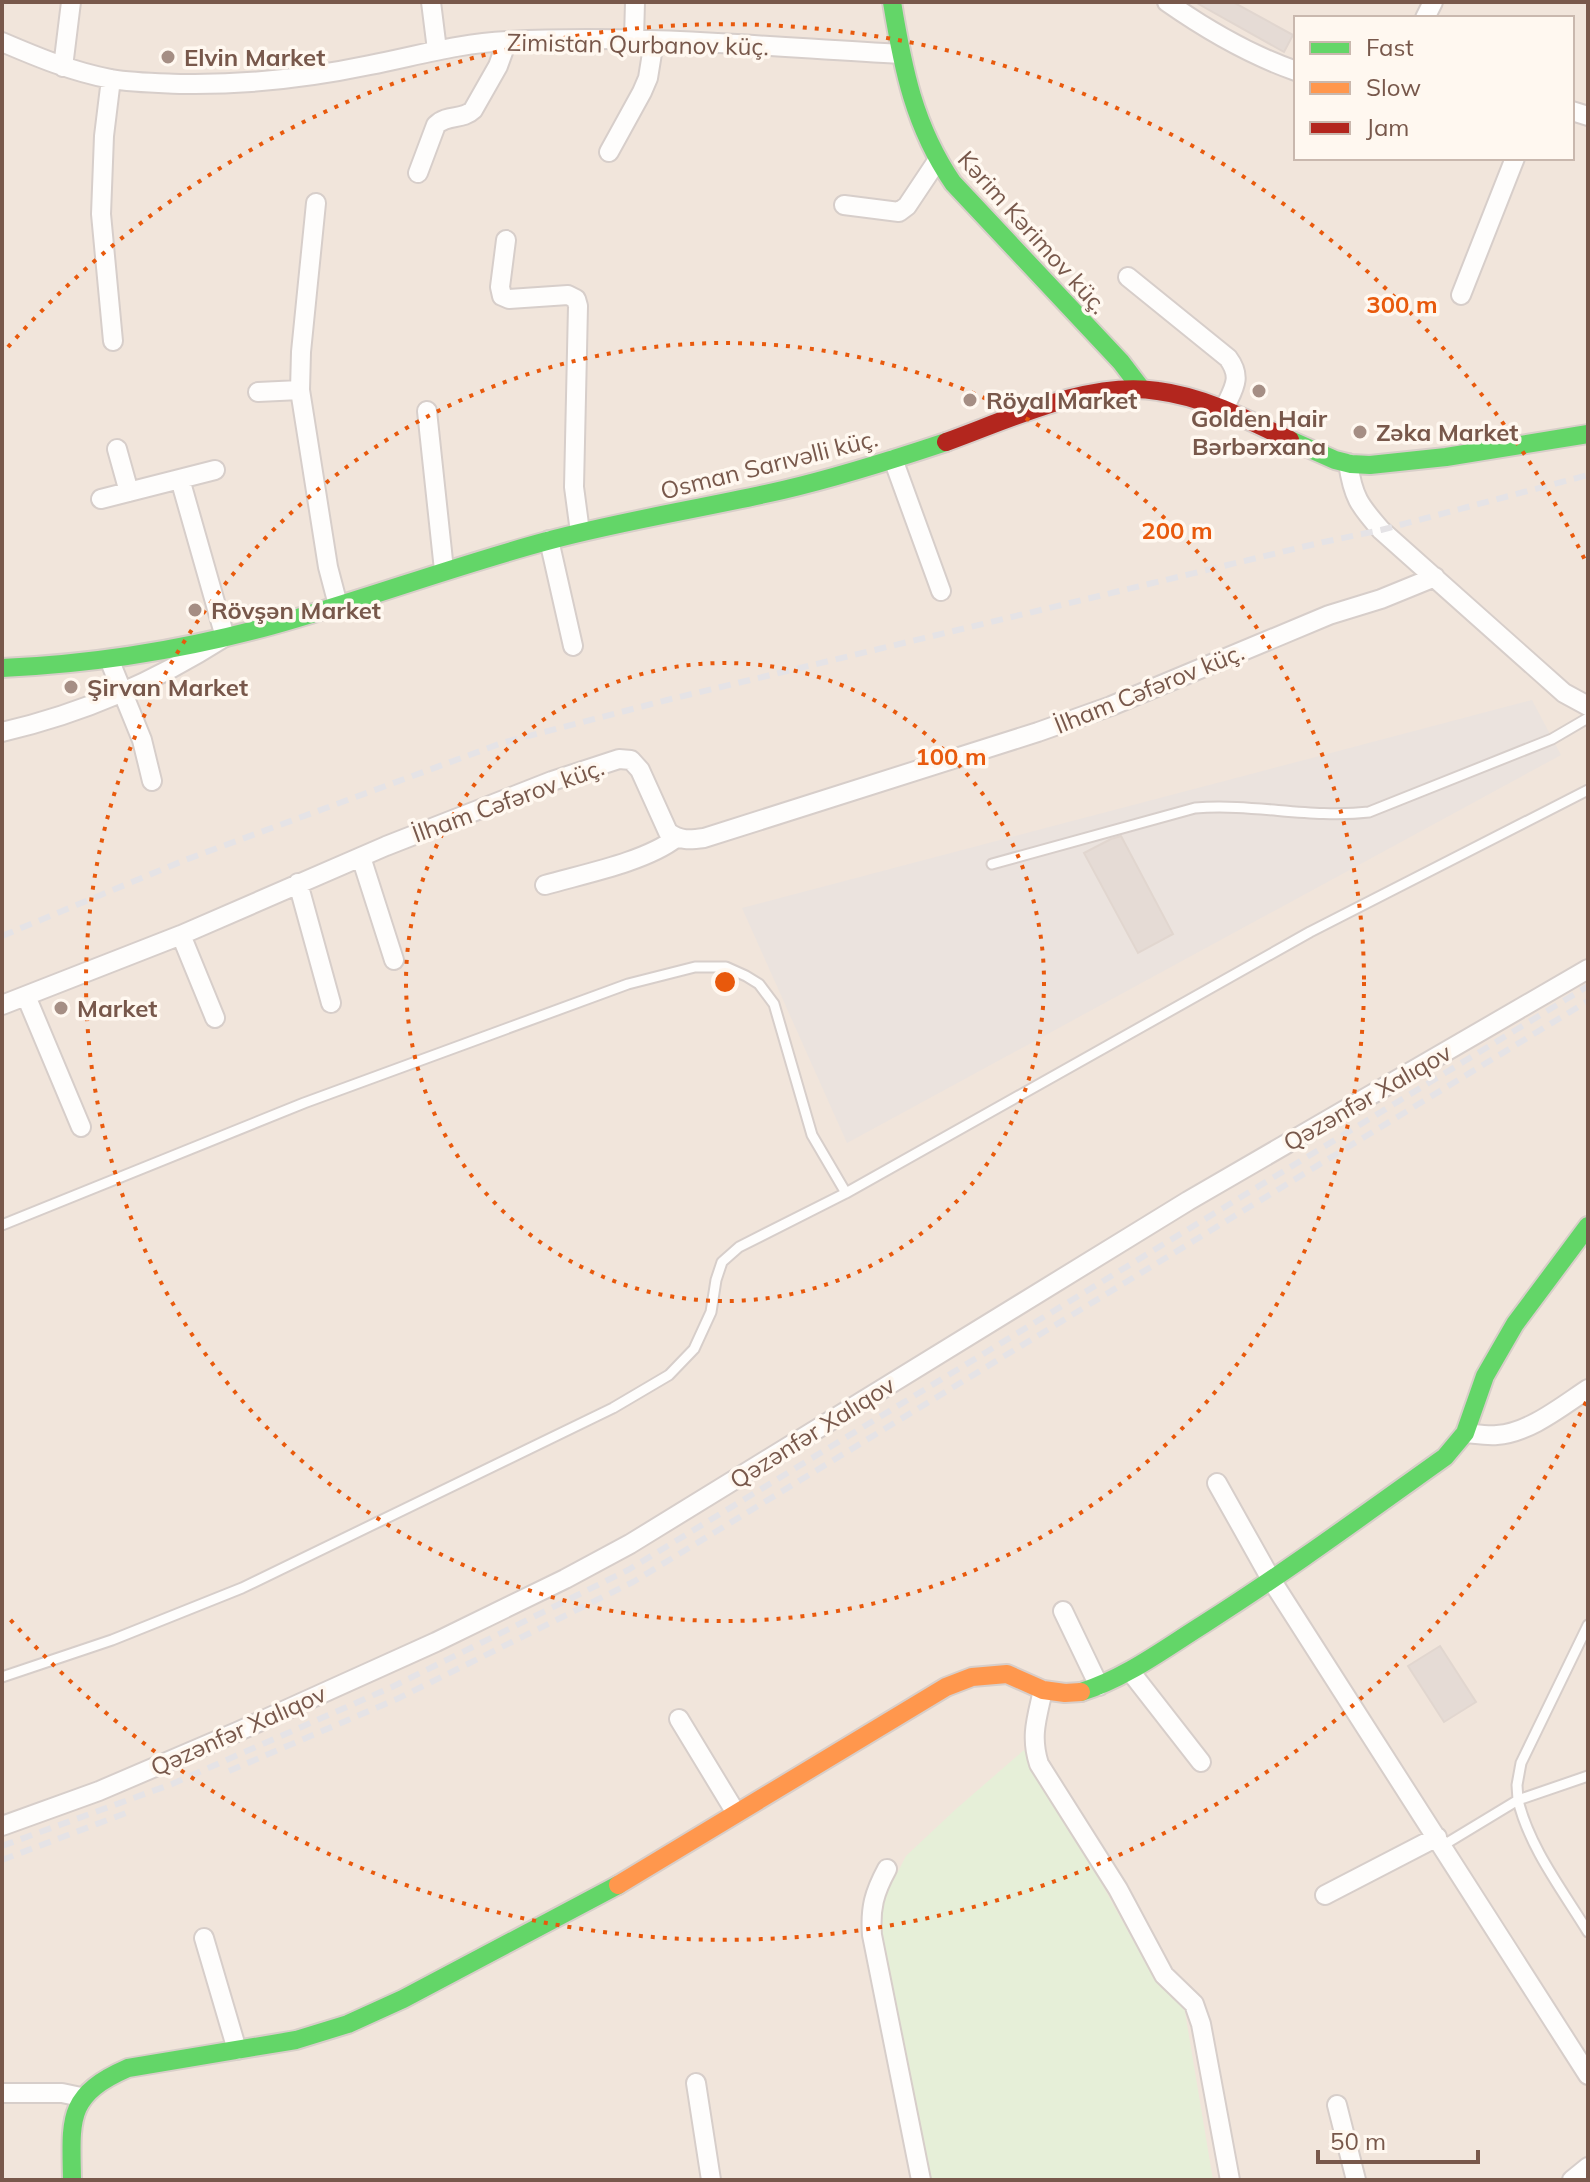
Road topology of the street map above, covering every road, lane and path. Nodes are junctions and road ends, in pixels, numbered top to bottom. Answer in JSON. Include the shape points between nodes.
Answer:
{"nodes":[{"id":1,"x":71,"y":2,"type":"edge"},
{"id":2,"x":431,"y":2,"type":"edge"},
{"id":3,"x":635,"y":2,"type":"edge"},
{"id":4,"x":892,"y":2,"type":"edge"},
{"id":5,"x":1167,"y":2,"type":"edge"},
{"id":6,"x":634,"y":39,"type":"junction"},
{"id":7,"x":507,"y":41,"type":"junction"},
{"id":8,"x":654,"y":41,"type":"junction"},
{"id":9,"x":2,"y":42,"type":"edge"},
{"id":10,"x":437,"y":50,"type":"junction"},
{"id":11,"x":901,"y":54,"type":"junction"},
{"id":12,"x":63,"y":67,"type":"junction"},
{"id":13,"x":1294,"y":70,"type":"edge"},
{"id":14,"x":111,"y":79,"type":"junction"},
{"id":15,"x":609,"y":152,"type":"dead end"},
{"id":16,"x":1514,"y":160,"type":"edge"},
{"id":17,"x":937,"y":161,"type":"junction"},
{"id":18,"x":418,"y":173,"type":"dead end"},
{"id":19,"x":316,"y":203,"type":"dead end"},
{"id":20,"x":844,"y":205,"type":"dead end"},
{"id":21,"x":506,"y":240,"type":"dead end"},
{"id":22,"x":1128,"y":277,"type":"dead end"},
{"id":23,"x":1461,"y":295,"type":"dead end"},
{"id":24,"x":113,"y":341,"type":"dead end"},
{"id":25,"x":1140,"y":387,"type":"junction"},
{"id":26,"x":300,"y":390,"type":"junction"},
{"id":27,"x":258,"y":392,"type":"dead end"},
{"id":28,"x":1224,"y":409,"type":"junction"},
{"id":29,"x":427,"y":411,"type":"dead end"},
{"id":30,"x":1588,"y":434,"type":"edge"},
{"id":31,"x":117,"y":449,"type":"dead end"},
{"id":32,"x":893,"y":459,"type":"junction"},
{"id":33,"x":1348,"y":463,"type":"junction"},
{"id":34,"x":215,"y":470,"type":"dead end"},
{"id":35,"x":180,"y":479,"type":"junction"},
{"id":36,"x":129,"y":492,"type":"junction"},
{"id":37,"x":101,"y":499,"type":"dead end"},
{"id":38,"x":580,"y":532,"type":"junction"},
{"id":39,"x":549,"y":540,"type":"junction"},
{"id":40,"x":444,"y":570,"type":"junction"},
{"id":41,"x":1435,"y":577,"type":"junction"},
{"id":42,"x":941,"y":591,"type":"dead end"},
{"id":43,"x":338,"y":605,"type":"junction"},
{"id":44,"x":225,"y":637,"type":"junction"},
{"id":45,"x":573,"y":646,"type":"dead end"},
{"id":46,"x":109,"y":659,"type":"junction"},
{"id":47,"x":2,"y":668,"type":"edge"},
{"id":48,"x":122,"y":694,"type":"junction"},
{"id":49,"x":1588,"y":706,"type":"edge"},
{"id":50,"x":1588,"y":718,"type":"edge"},
{"id":51,"x":2,"y":732,"type":"edge"},
{"id":52,"x":152,"y":781,"type":"dead end"},
{"id":53,"x":1588,"y":790,"type":"edge"},
{"id":54,"x":676,"y":838,"type":"junction"},
{"id":55,"x":361,"y":857,"type":"junction"},
{"id":56,"x":992,"y":864,"type":"dead end"},
{"id":57,"x":298,"y":883,"type":"junction"},
{"id":58,"x":545,"y":885,"type":"dead end"},
{"id":59,"x":181,"y":935,"type":"junction"},
{"id":60,"x":394,"y":960,"type":"dead end"},
{"id":61,"x":1588,"y":969,"type":"edge"},
{"id":62,"x":26,"y":996,"type":"junction"},
{"id":63,"x":331,"y":1003,"type":"dead end"},
{"id":64,"x":2,"y":1005,"type":"edge"},
{"id":65,"x":215,"y":1018,"type":"dead end"},
{"id":66,"x":81,"y":1127,"type":"dead end"},
{"id":67,"x":846,"y":1193,"type":"junction"},
{"id":68,"x":2,"y":1225,"type":"edge"},
{"id":69,"x":1588,"y":1226,"type":"edge"},
{"id":70,"x":1588,"y":1389,"type":"edge"},
{"id":71,"x":1465,"y":1433,"type":"junction"},
{"id":72,"x":1217,"y":1483,"type":"dead end"},
{"id":73,"x":1272,"y":1581,"type":"junction"},
{"id":74,"x":1063,"y":1611,"type":"dead end"},
{"id":75,"x":1588,"y":1625,"type":"edge"},
{"id":76,"x":1130,"y":1671,"type":"junction"},
{"id":77,"x":2,"y":1677,"type":"edge"},
{"id":78,"x":1099,"y":1686,"type":"junction"},
{"id":79,"x":1043,"y":1690,"type":"junction"},
{"id":80,"x":679,"y":1719,"type":"dead end"},
{"id":81,"x":1201,"y":1762,"type":"dead end"},
{"id":82,"x":1588,"y":1776,"type":"edge"},
{"id":83,"x":1518,"y":1800,"type":"junction"},
{"id":84,"x":736,"y":1813,"type":"junction"},
{"id":85,"x":2,"y":1826,"type":"edge"},
{"id":86,"x":1440,"y":1841,"type":"junction"},
{"id":87,"x":887,"y":1869,"type":"dead end"},
{"id":88,"x":1325,"y":1895,"type":"dead end"},
{"id":89,"x":1588,"y":1932,"type":"edge"},
{"id":90,"x":204,"y":1938,"type":"dead end"},
{"id":91,"x":237,"y":2050,"type":"junction"},
{"id":92,"x":1588,"y":2075,"type":"edge"},
{"id":93,"x":696,"y":2083,"type":"dead end"},
{"id":94,"x":2,"y":2093,"type":"edge"},
{"id":95,"x":81,"y":2097,"type":"junction"},
{"id":96,"x":1337,"y":2105,"type":"dead end"},
{"id":97,"x":1588,"y":2167,"type":"edge"},
{"id":98,"x":72,"y":2180,"type":"edge"},
{"id":99,"x":711,"y":2180,"type":"edge"},
{"id":100,"x":921,"y":2180,"type":"edge"},
{"id":101,"x":1230,"y":2180,"type":"edge"},
{"id":102,"x":1356,"y":2180,"type":"edge"},
{"id":103,"x":1572,"y":2180,"type":"edge"}],
"edges":[{"from":1,"to":12,"type":"street"},
{"from":2,"to":10,"type":"street"},
{"from":3,"to":6,"type":"street"},
{"from":4,"to":11,"type":"street","name":"Kərim Kərimov küç."},
{"from":5,"to":13,"type":"street","via":[[1268,61]]},
{"from":6,"to":7,"type":"street","name":"Zimistan Qurbanov küç."},
{"from":6,"to":8,"type":"street","name":"Zimistan Qurbanov küç."},
{"from":7,"to":10,"type":"street","name":"Zimistan Qurbanov küç."},
{"from":7,"to":18,"type":"street","via":[[473,110],[436,125]]},
{"from":8,"to":11,"type":"street","name":"Zimistan Qurbanov küç."},
{"from":8,"to":15,"type":"street","via":[[648,78]]},
{"from":9,"to":12,"type":"street","name":"Zimistan Qurbanov küç."},
{"from":10,"to":14,"type":"street","name":"Zimistan Qurbanov küç.","via":[[273,82]]},
{"from":11,"to":17,"type":"street","name":"Kərim Kərimov küç.","via":[[915,110]]},
{"from":12,"to":14,"type":"street","name":"Zimistan Qurbanov küç."},
{"from":14,"to":24,"type":"street","via":[[101,214]]},
{"from":16,"to":23,"type":"street"},
{"from":17,"to":20,"type":"street","via":[[899,212]]},
{"from":17,"to":25,"type":"street","name":"Kərim Kərimov küç."},
{"from":19,"to":26,"type":"street"},
{"from":21,"to":38,"type":"street","via":[[502,296],[568,295],[578,306],[574,487]]},
{"from":22,"to":28,"type":"street","via":[[1235,367],[1235,385]]},
{"from":25,"to":28,"type":"street","name":"Osman Sarıvəlli küç."},
{"from":25,"to":32,"type":"street","name":"Osman Sarıvəlli küç.","via":[[1045,407]]},
{"from":26,"to":27,"type":"street"},
{"from":26,"to":43,"type":"street"},
{"from":28,"to":33,"type":"street","name":"Osman Sarıvəlli küç."},
{"from":29,"to":40,"type":"street"},
{"from":30,"to":33,"type":"street","name":"Osman Sarıvəlli küç.","via":[[1390,465]]},
{"from":31,"to":36,"type":"street"},
{"from":32,"to":38,"type":"street","name":"Osman Sarıvəlli küç.","via":[[815,482]]},
{"from":32,"to":42,"type":"street"},
{"from":33,"to":41,"type":"street","via":[[1359,505]]},
{"from":34,"to":35,"type":"street"},
{"from":35,"to":36,"type":"street"},
{"from":35,"to":44,"type":"street"},
{"from":36,"to":37,"type":"street"},
{"from":38,"to":39,"type":"street","name":"Osman Sarıvəlli küç."},
{"from":39,"to":40,"type":"street","name":"Osman Sarıvəlli küç."},
{"from":39,"to":45,"type":"street"},
{"from":40,"to":43,"type":"street","name":"Osman Sarıvəlli küç."},
{"from":41,"to":49,"type":"street","via":[[1564,693]]},
{"from":41,"to":54,"type":"street","name":"İlham Cəfərov küç.","via":[[1038,732],[704,838]]},
{"from":43,"to":44,"type":"street","name":"Osman Sarıvəlli küç."},
{"from":44,"to":46,"type":"street","name":"Osman Sarıvəlli küç."},
{"from":44,"to":48,"type":"street"},
{"from":46,"to":47,"type":"street","name":"Osman Sarıvəlli küç."},
{"from":46,"to":48,"type":"street"},
{"from":48,"to":51,"type":"street"},
{"from":48,"to":52,"type":"street"},
{"from":50,"to":56,"type":"lane","via":[[1552,739],[1369,812],[1195,808]]},
{"from":53,"to":67,"type":"lane","via":[[1310,932]]},
{"from":54,"to":55,"type":"street","name":"İlham Cəfərov küç.","via":[[662,823],[640,770],[631,760],[619,759]]},
{"from":54,"to":58,"type":"street","via":[[647,855]]},
{"from":55,"to":57,"type":"street","name":"İlham Cəfərov küç."},
{"from":55,"to":60,"type":"street"},
{"from":57,"to":59,"type":"street","name":"İlham Cəfərov küç."},
{"from":57,"to":63,"type":"street"},
{"from":59,"to":62,"type":"street","name":"İlham Cəfərov küç."},
{"from":59,"to":65,"type":"street"},
{"from":61,"to":85,"type":"street","name":"Qəzənfər Xalıqov","via":[[1188,1201],[630,1544],[436,1642],[239,1731]]},
{"from":62,"to":64,"type":"street","name":"İlham Cəfərov küç."},
{"from":62,"to":66,"type":"street"},
{"from":67,"to":68,"type":"lane","via":[[812,1135],[774,1004],[746,976],[726,967],[695,967],[628,984],[304,1103]]},
{"from":67,"to":77,"type":"lane","via":[[739,1247],[722,1262],[711,1312],[694,1349],[669,1375],[613,1408],[242,1588]]},
{"from":69,"to":71,"type":"street","via":[[1494,1359]]},
{"from":70,"to":71,"type":"street","via":[[1518,1429],[1499,1435]]},
{"from":71,"to":73,"type":"street","via":[[1445,1457]]},
{"from":72,"to":73,"type":"street"},
{"from":73,"to":76,"type":"street"},
{"from":73,"to":86,"type":"street"},
{"from":74,"to":78,"type":"street"},
{"from":75,"to":83,"type":"lane","via":[[1521,1763]]},
{"from":76,"to":78,"type":"street"},
{"from":76,"to":81,"type":"street"},
{"from":78,"to":79,"type":"street","via":[[1080,1692]]},
{"from":79,"to":84,"type":"street","via":[[1007,1674],[972,1677],[946,1687]]},
{"from":79,"to":101,"type":"street","via":[[1033,1734],[1039,1764],[1118,1889],[1164,1975],[1194,2004]]},
{"from":80,"to":84,"type":"street"},
{"from":82,"to":83,"type":"lane"},
{"from":83,"to":86,"type":"lane"},
{"from":83,"to":89,"type":"lane","via":[[1531,1839]]},
{"from":84,"to":91,"type":"street","via":[[626,1881],[403,1999],[296,2040]]},
{"from":86,"to":88,"type":"street"},
{"from":86,"to":92,"type":"street"},
{"from":87,"to":100,"type":"street","via":[[870,1914],[872,1935]]},
{"from":90,"to":91,"type":"street"},
{"from":91,"to":95,"type":"street","via":[[128,2068],[91,2086]]},
{"from":93,"to":99,"type":"street"},
{"from":94,"to":95,"type":"street"},
{"from":95,"to":98,"type":"street","via":[[75,2112]]},
{"from":96,"to":102,"type":"street"},
{"from":97,"to":103,"type":"street"}]}
